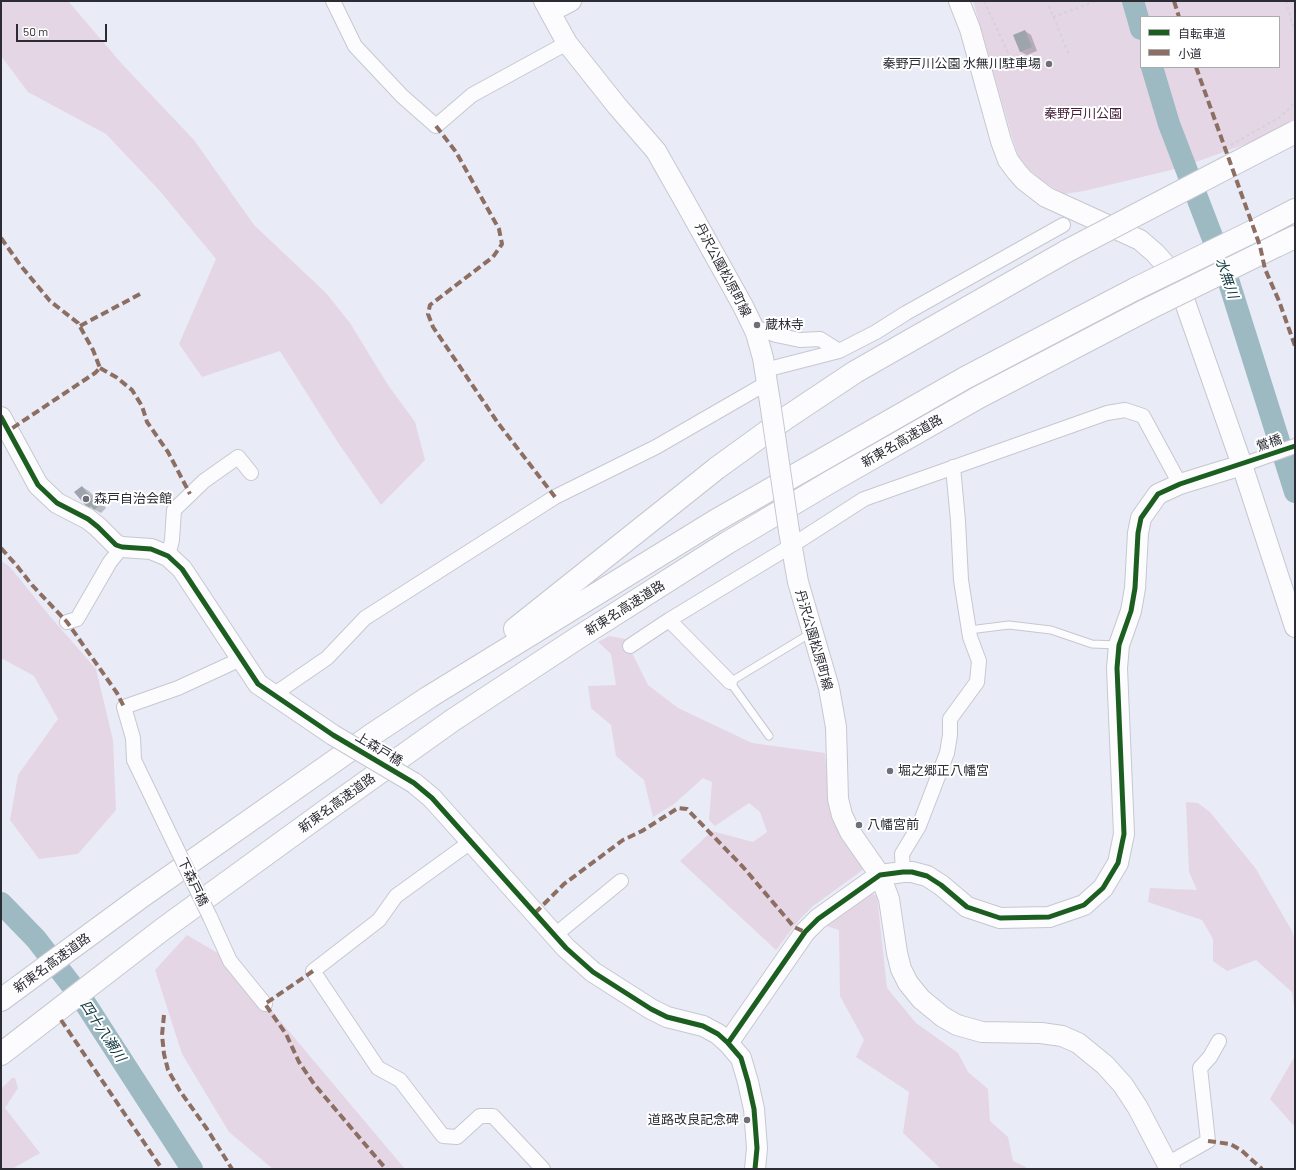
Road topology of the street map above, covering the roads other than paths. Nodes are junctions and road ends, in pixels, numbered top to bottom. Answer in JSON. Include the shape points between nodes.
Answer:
{"nodes":[{"id":1,"x":333,"y":1,"type":"edge"},
{"id":2,"x":571,"y":1,"type":"edge"},
{"id":3,"x":959,"y":1,"type":"edge"},
{"id":4,"x":547,"y":6,"type":"edge"},
{"id":5,"x":567,"y":43,"type":"junction"},
{"id":6,"x":1295,"y":132,"type":"edge"},
{"id":7,"x":1295,"y":210,"type":"edge"},
{"id":8,"x":1063,"y":224,"type":"dead end"},
{"id":9,"x":1295,"y":237,"type":"edge"},
{"id":10,"x":752,"y":326,"type":"junction"},
{"id":11,"x":839,"y":351,"type":"junction"},
{"id":12,"x":768,"y":385,"type":"junction"},
{"id":13,"x":1,"y":416,"type":"edge"},
{"id":14,"x":1295,"y":446,"type":"edge"},
{"id":15,"x":1246,"y":463,"type":"junction"},
{"id":16,"x":953,"y":467,"type":"junction"},
{"id":17,"x":250,"y":473,"type":"dead end"},
{"id":18,"x":1180,"y":484,"type":"junction"},
{"id":19,"x":790,"y":538,"type":"junction"},
{"id":20,"x":122,"y":548,"type":"junction"},
{"id":21,"x":168,"y":556,"type":"junction"},
{"id":22,"x":669,"y":620,"type":"junction"},
{"id":23,"x":67,"y":622,"type":"dead end"},
{"id":24,"x":1295,"y":627,"type":"edge"},
{"id":25,"x":969,"y":630,"type":"junction"},
{"id":26,"x":813,"y":632,"type":"junction"},
{"id":27,"x":1119,"y":645,"type":"junction"},
{"id":28,"x":630,"y":646,"type":"dead end"},
{"id":29,"x":241,"y":659,"type":"junction"},
{"id":30,"x":730,"y":682,"type":"junction"},
{"id":31,"x":273,"y":695,"type":"junction"},
{"id":32,"x":429,"y":697,"type":"junction"},
{"id":33,"x":770,"y":736,"type":"dead end"},
{"id":34,"x":472,"y":841,"type":"junction"},
{"id":35,"x":902,"y":872,"type":"junction"},
{"id":36,"x":875,"y":878,"type":"junction"},
{"id":37,"x":621,"y":881,"type":"dead end"},
{"id":38,"x":555,"y":935,"type":"junction"},
{"id":39,"x":1,"y":1000,"type":"edge"},
{"id":40,"x":265,"y":1004,"type":"dead end"},
{"id":41,"x":1220,"y":1041,"type":"dead end"},
{"id":42,"x":728,"y":1043,"type":"junction"},
{"id":43,"x":1,"y":1054,"type":"edge"},
{"id":44,"x":1169,"y":1167,"type":"edge"},
{"id":45,"x":543,"y":1169,"type":"edge"},
{"id":46,"x":755,"y":1169,"type":"edge"}],
"edges":[{"from":1,"to":5,"type":"street","via":[[355,46],[402,96],[436,126],[472,95]]},
{"from":2,"to":4,"type":"street"},
{"from":3,"to":15,"type":"street","via":[[970,29],[1008,160],[1024,180],[1046,197],[1140,240],[1171,271],[1180,288]]},
{"from":4,"to":5,"type":"street","name":"丹沢公園松原町線"},
{"from":5,"to":10,"type":"street","name":"丹沢公園松原町線","via":[[656,151]]},
{"from":6,"to":32,"type":"highway","bridge":true,"via":[[1067,251],[855,372],[717,468]]},
{"from":7,"to":32,"type":"highway","name":"新東名高速道路","bridge":true,"via":[[1137,288],[965,378],[715,521]]},
{"from":8,"to":11,"type":"street"},
{"from":9,"to":43,"type":"highway","name":"新東名高速道路","bridge":true,"via":[[1146,310],[979,397],[830,482],[579,637],[454,720],[163,929]]},
{"from":10,"to":11,"type":"street","via":[[788,338],[820,339]]},
{"from":10,"to":12,"type":"street","name":"丹沢公園松原町線"},
{"from":11,"to":12,"type":"street"},
{"from":12,"to":19,"type":"street","name":"丹沢公園松原町線","bridge":true},
{"from":12,"to":31,"type":"street","via":[[656,447],[555,497],[365,618],[327,658]]},
{"from":13,"to":20,"type":"street","via":[[38,485],[57,503],[88,519]]},
{"from":14,"to":15,"type":"street","name":"鶯橋"},
{"from":15,"to":18,"type":"street"},
{"from":15,"to":24,"type":"street"},
{"from":16,"to":18,"type":"street","via":[[1107,412],[1125,410],[1143,416]]},
{"from":16,"to":19,"type":"street","via":[[864,499]]},
{"from":16,"to":25,"type":"street","via":[[961,580]]},
{"from":17,"to":21,"type":"street","via":[[238,457],[204,481],[174,510]]},
{"from":18,"to":27,"type":"street","via":[[1158,494],[1141,518],[1135,588],[1131,611]]},
{"from":19,"to":22,"type":"street"},
{"from":19,"to":26,"type":"street","name":"丹沢公園松原町線","via":[[798,582]]},
{"from":20,"to":21,"type":"street","via":[[151,549]]},
{"from":20,"to":23,"type":"street","via":[[110,562],[77,619]]},
{"from":21,"to":29,"type":"street","name":"上森戸橋","via":[[182,569]]},
{"from":22,"to":28,"type":"street"},
{"from":22,"to":30,"type":"street"},
{"from":25,"to":27,"type":"lane","via":[[1009,625],[1051,630],[1092,644]]},
{"from":25,"to":35,"type":"street","via":[[979,661],[977,682],[950,720],[947,753],[919,826],[902,854]]},
{"from":26,"to":30,"type":"lane"},
{"from":26,"to":36,"type":"street","name":"丹沢公園松原町線","via":[[829,688],[836,727],[838,799],[842,815]]},
{"from":27,"to":35,"type":"street","via":[[1117,668],[1124,834],[1118,863],[1103,888],[1084,905],[1049,917],[1000,918],[967,907],[927,876]]},
{"from":29,"to":31,"type":"street","name":"上森戸橋","via":[[258,684]]},
{"from":29,"to":40,"type":"street","name":"下森戸橋","bridge":true,"via":[[178,688],[124,707],[133,738],[134,760],[230,961]]},
{"from":30,"to":33,"type":"lane"},
{"from":31,"to":34,"type":"street","name":"上森戸橋","bridge":true,"via":[[333,735],[414,783],[432,798]]},
{"from":32,"to":39,"type":"highway","name":"新東名高速道路","via":[[141,897]]},
{"from":34,"to":38,"type":"street","name":"上森戸橋"},
{"from":34,"to":45,"type":"street","via":[[396,896],[379,920],[312,971],[378,1068],[400,1080],[443,1136],[457,1137],[480,1116],[493,1116]]},
{"from":35,"to":36,"type":"street"},
{"from":36,"to":42,"type":"street","via":[[818,919],[805,932]]},
{"from":36,"to":44,"type":"street","name":"丹沢公園松原町線","via":[[889,899],[901,969],[921,999],[957,1026],[982,1032],[1041,1033],[1062,1036],[1078,1043],[1105,1065],[1123,1085]]},
{"from":37,"to":38,"type":"street"},
{"from":38,"to":42,"type":"street","name":"上森戸橋","via":[[593,972],[651,1009],[703,1026]]},
{"from":41,"to":44,"type":"street","via":[[1200,1068],[1208,1141]]},
{"from":42,"to":46,"type":"street","name":"上森戸橋","via":[[741,1058],[754,1109],[757,1148]]}]}
